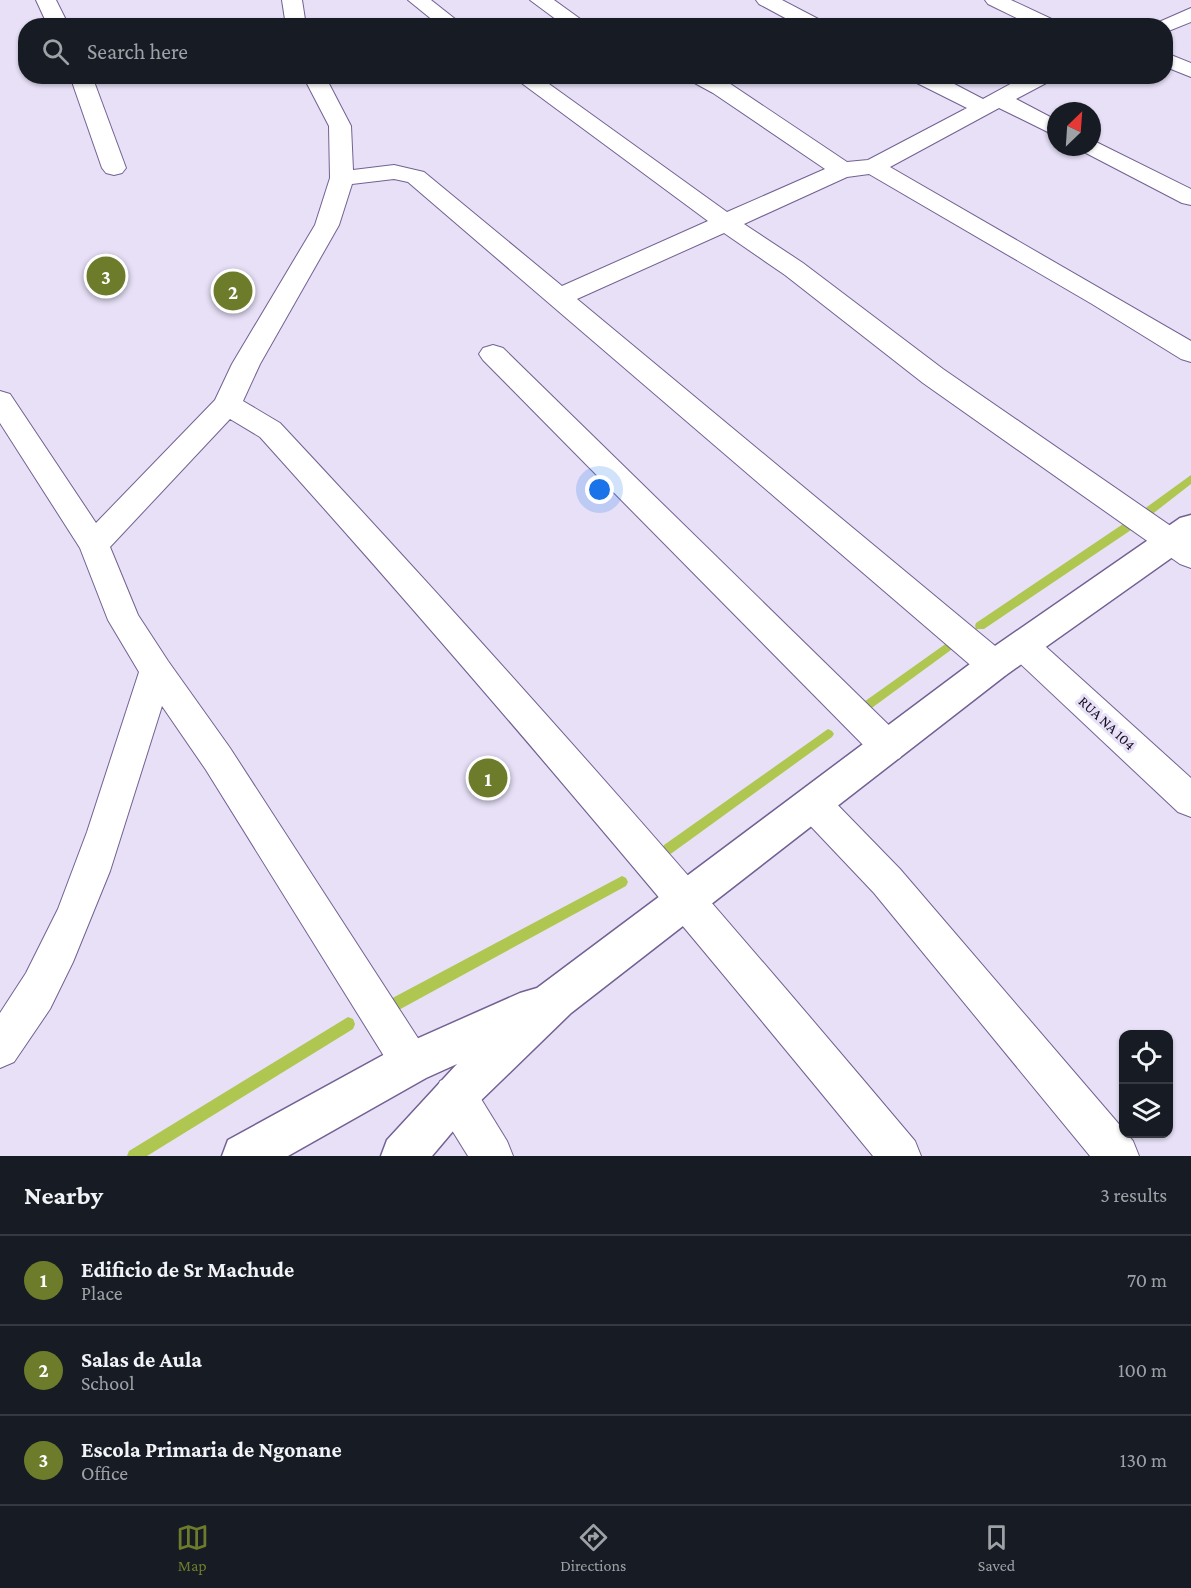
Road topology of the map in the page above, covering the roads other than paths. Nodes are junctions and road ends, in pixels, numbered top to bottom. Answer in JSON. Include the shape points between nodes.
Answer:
{"nodes":[{"id":1,"x":46,"y":0,"type":"edge"},
{"id":2,"x":292,"y":0,"type":"edge"},
{"id":3,"x":418,"y":0,"type":"edge"},
{"id":4,"x":540,"y":0,"type":"edge"},
{"id":5,"x":766,"y":0,"type":"edge"},
{"id":6,"x":994,"y":0,"type":"edge"},
{"id":7,"x":55,"y":18,"type":"edge"},
{"id":8,"x":295,"y":18,"type":"edge"},
{"id":9,"x":443,"y":18,"type":"edge"},
{"id":10,"x":568,"y":18,"type":"edge"},
{"id":11,"x":801,"y":18,"type":"edge"},
{"id":12,"x":1033,"y":18,"type":"edge"},
{"id":13,"x":1173,"y":62,"type":"edge"},
{"id":14,"x":1191,"y":70,"type":"edge"},
{"id":15,"x":84,"y":84,"type":"edge"},
{"id":16,"x":318,"y":84,"type":"edge"},
{"id":17,"x":534,"y":84,"type":"edge"},
{"id":18,"x":714,"y":84,"type":"edge"},
{"id":19,"x":942,"y":84,"type":"edge"},
{"id":20,"x":1027,"y":84,"type":"edge"},
{"id":21,"x":991,"y":103,"type":"junction"},
{"id":22,"x":1047,"y":125,"type":"edge"},
{"id":23,"x":1101,"y":152,"type":"edge"},
{"id":24,"x":873,"y":167,"type":"junction"},
{"id":25,"x":114,"y":168,"type":"dead end"},
{"id":26,"x":842,"y":170,"type":"junction"},
{"id":27,"x":342,"y":178,"type":"junction"},
{"id":28,"x":1191,"y":198,"type":"edge"},
{"id":29,"x":726,"y":223,"type":"junction"},
{"id":30,"x":558,"y":298,"type":"junction"},
{"id":31,"x":1191,"y":353,"type":"edge"},
{"id":32,"x":494,"y":354,"type":"dead end"},
{"id":33,"x":0,"y":401,"type":"edge"},
{"id":34,"x":227,"y":405,"type":"junction"},
{"id":35,"x":1184,"y":542,"type":"edge"},
{"id":36,"x":94,"y":545,"type":"junction"},
{"id":37,"x":1009,"y":655,"type":"junction"},
{"id":38,"x":156,"y":671,"type":"junction"},
{"id":39,"x":888,"y":747,"type":"junction"},
{"id":40,"x":1191,"y":801,"type":"edge"},
{"id":41,"x":814,"y":805,"type":"junction"},
{"id":42,"x":687,"y":901,"type":"junction"},
{"id":43,"x":556,"y":999,"type":"junction"},
{"id":44,"x":0,"y":1048,"type":"edge"},
{"id":45,"x":411,"y":1063,"type":"junction"},
{"id":46,"x":455,"y":1096,"type":"junction"},
{"id":47,"x":244,"y":1156,"type":"edge"},
{"id":48,"x":403,"y":1156,"type":"edge"},
{"id":49,"x":492,"y":1156,"type":"edge"},
{"id":50,"x":900,"y":1156,"type":"edge"},
{"id":51,"x":1118,"y":1156,"type":"edge"}],
"edges":[{"from":1,"to":7,"type":"street"},
{"from":2,"to":8,"type":"street"},
{"from":3,"to":9,"type":"street"},
{"from":4,"to":10,"type":"street"},
{"from":5,"to":11,"type":"street"},
{"from":6,"to":12,"type":"street"},
{"from":13,"to":14,"type":"street"},
{"from":15,"to":25,"type":"street"},
{"from":16,"to":27,"type":"street","via":[[340,126]]},
{"from":17,"to":29,"type":"street"},
{"from":18,"to":26,"type":"street"},
{"from":19,"to":21,"type":"street"},
{"from":20,"to":21,"type":"street"},
{"from":21,"to":22,"type":"street"},
{"from":21,"to":24,"type":"street"},
{"from":23,"to":28,"type":"street"},
{"from":24,"to":26,"type":"street"},
{"from":24,"to":31,"type":"street"},
{"from":26,"to":29,"type":"street"},
{"from":27,"to":30,"type":"street","name":"RUA NA 104","via":[[394,172],[416,177]]},
{"from":27,"to":34,"type":"street","via":[[327,225],[246,364]]},
{"from":29,"to":30,"type":"street"},
{"from":29,"to":35,"type":"street","via":[[794,269],[933,376]]},
{"from":30,"to":37,"type":"street","name":"RUA NA 104"},
{"from":32,"to":39,"type":"street"},
{"from":33,"to":36,"type":"street"},
{"from":34,"to":36,"type":"street"},
{"from":34,"to":42,"type":"street","via":[[278,438],[524,711]]},
{"from":35,"to":37,"type":"street"},
{"from":36,"to":38,"type":"street","via":[[124,620]]},
{"from":37,"to":39,"type":"street"},
{"from":37,"to":40,"type":"street","name":"RUA NA 104"},
{"from":38,"to":44,"type":"street","via":[[97,858],[76,909],[40,988]]},
{"from":38,"to":45,"type":"street","via":[[218,759]]},
{"from":39,"to":41,"type":"street"},
{"from":41,"to":42,"type":"street"},
{"from":41,"to":51,"type":"street","via":[[887,881]]},
{"from":42,"to":43,"type":"street"},
{"from":42,"to":50,"type":"street"},
{"from":43,"to":45,"type":"street"},
{"from":43,"to":46,"type":"street"},
{"from":45,"to":47,"type":"street"},
{"from":46,"to":48,"type":"street"},
{"from":46,"to":49,"type":"street"}]}
